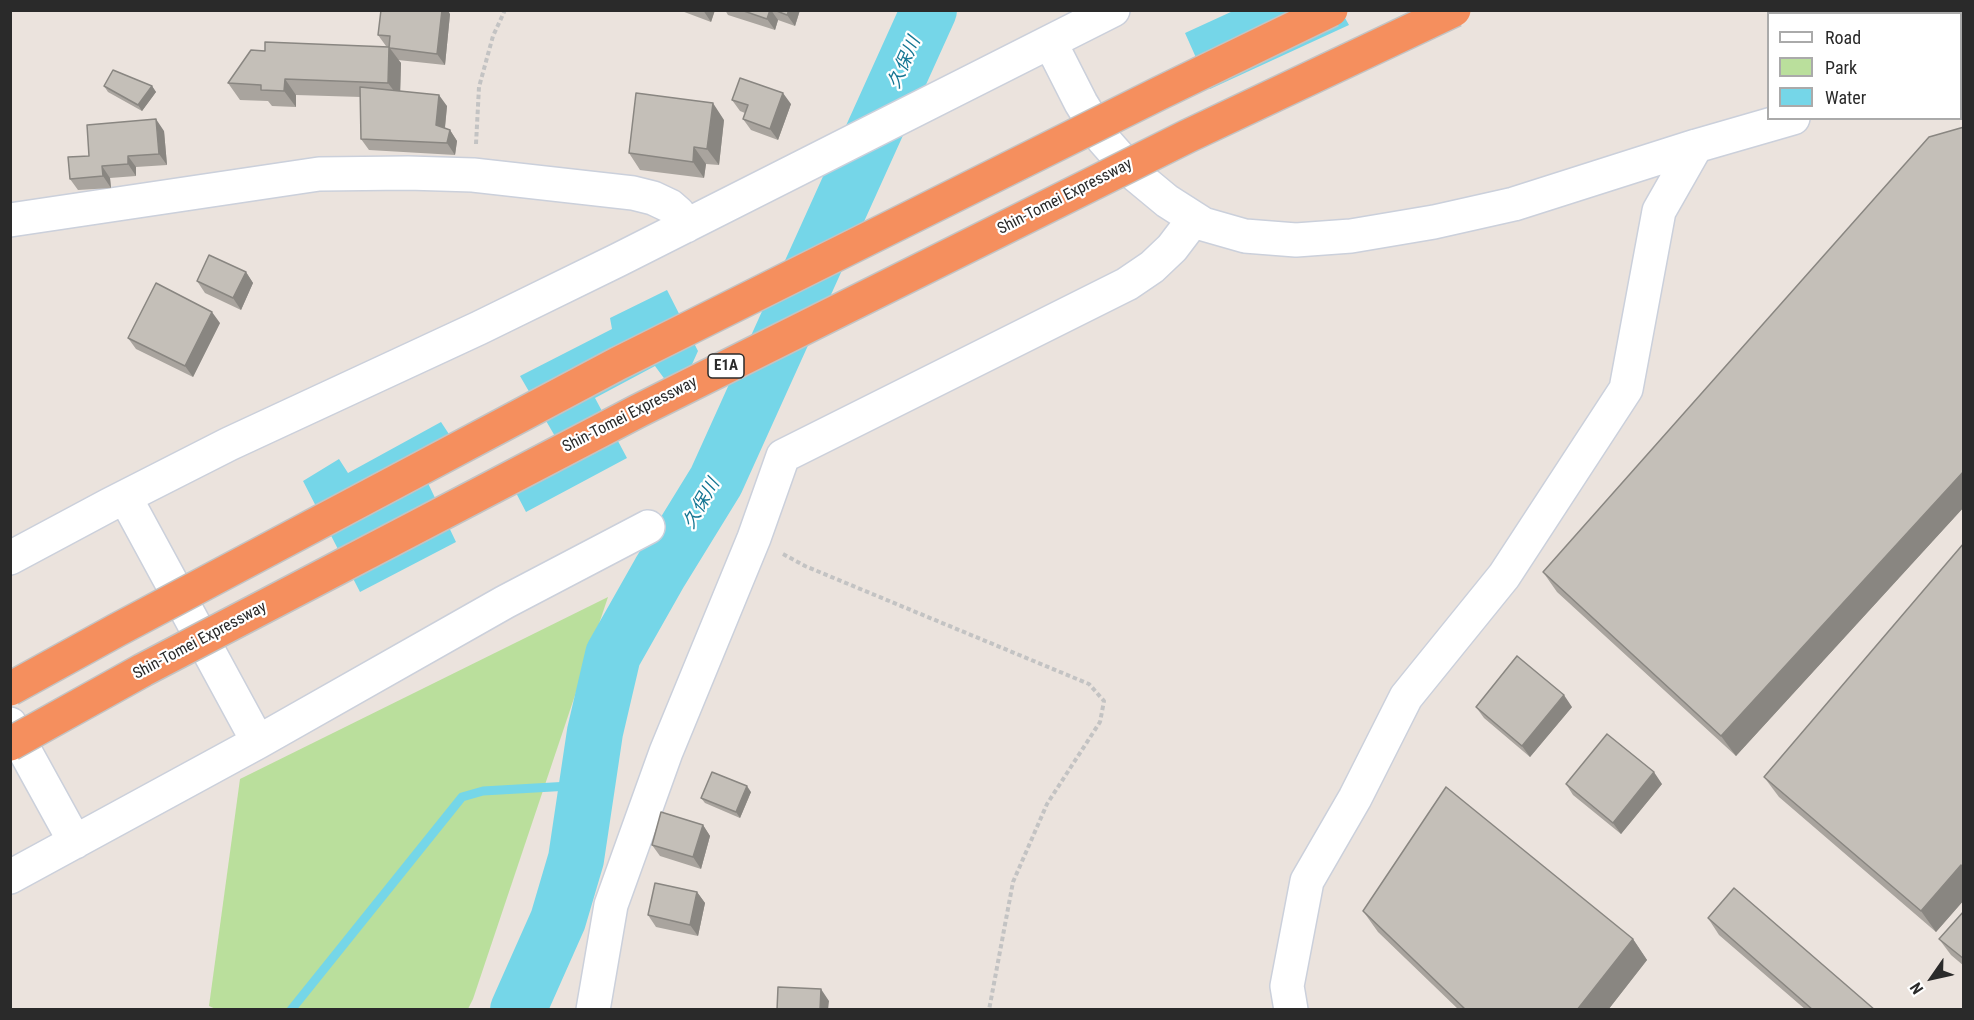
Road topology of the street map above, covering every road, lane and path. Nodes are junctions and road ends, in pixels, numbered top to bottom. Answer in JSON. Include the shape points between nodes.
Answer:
{"nodes":[{"id":1,"x":505,"y":10,"type":"edge"},
{"id":2,"x":1113,"y":10,"type":"edge"},
{"id":3,"x":1331,"y":10,"type":"edge"},
{"id":4,"x":1454,"y":10,"type":"edge"},
{"id":5,"x":1050,"y":42,"type":"junction"},
{"id":6,"x":1786,"y":120,"type":"edge"},
{"id":7,"x":1696,"y":146,"type":"junction"},
{"id":8,"x":473,"y":175,"type":"junction"},
{"id":9,"x":1194,"y":219,"type":"junction"},
{"id":10,"x":10,"y":220,"type":"edge"},
{"id":11,"x":686,"y":226,"type":"junction"},
{"id":12,"x":125,"y":497,"type":"junction"},
{"id":13,"x":648,"y":526,"type":"dead end"},
{"id":14,"x":754,"y":538,"type":"junction"},
{"id":15,"x":10,"y":558,"type":"edge"},
{"id":16,"x":10,"y":689,"type":"edge"},
{"id":17,"x":10,"y":724,"type":"edge"},
{"id":18,"x":258,"y":742,"type":"junction"},
{"id":19,"x":10,"y":744,"type":"edge"},
{"id":20,"x":75,"y":842,"type":"junction"},
{"id":21,"x":10,"y":877,"type":"edge"},
{"id":22,"x":593,"y":1010,"type":"edge"},
{"id":23,"x":989,"y":1010,"type":"edge"},
{"id":24,"x":1291,"y":1010,"type":"edge"}],
"edges":[{"from":1,"to":8,"type":"path","via":[[493,36],[479,87]]},
{"from":2,"to":5,"type":"street"},
{"from":3,"to":16,"type":"highway","bridge":true,"via":[[630,357]]},
{"from":4,"to":19,"type":"highway","name":"Shin-Tomei Expressway","number":"E1A","bridge":true,"via":[[1188,136],[638,411]]},
{"from":5,"to":9,"type":"street","via":[[1103,139],[1132,172]]},
{"from":5,"to":11,"type":"street"},
{"from":6,"to":7,"type":"street"},
{"from":7,"to":9,"type":"street","via":[[1514,204],[1351,236],[1296,240],[1245,236]]},
{"from":7,"to":24,"type":"street","via":[[1659,211],[1626,388],[1504,576],[1406,697],[1307,881],[1287,986]]},
{"from":8,"to":10,"type":"street","via":[[319,174]]},
{"from":8,"to":11,"type":"street","via":[[633,193],[670,206]]},
{"from":9,"to":14,"type":"street","via":[[1159,261],[1127,284],[783,456]]},
{"from":11,"to":12,"type":"street"},
{"from":12,"to":15,"type":"street"},
{"from":12,"to":18,"type":"street"},
{"from":13,"to":18,"type":"street"},
{"from":14,"to":22,"type":"street","via":[[666,752],[611,905]]},
{"from":14,"to":23,"type":"path","via":[[805,566],[1089,684],[1104,701],[1100,722],[1047,804],[1013,882]]},
{"from":17,"to":20,"type":"street"},
{"from":18,"to":20,"type":"street"},
{"from":20,"to":21,"type":"street"}]}
